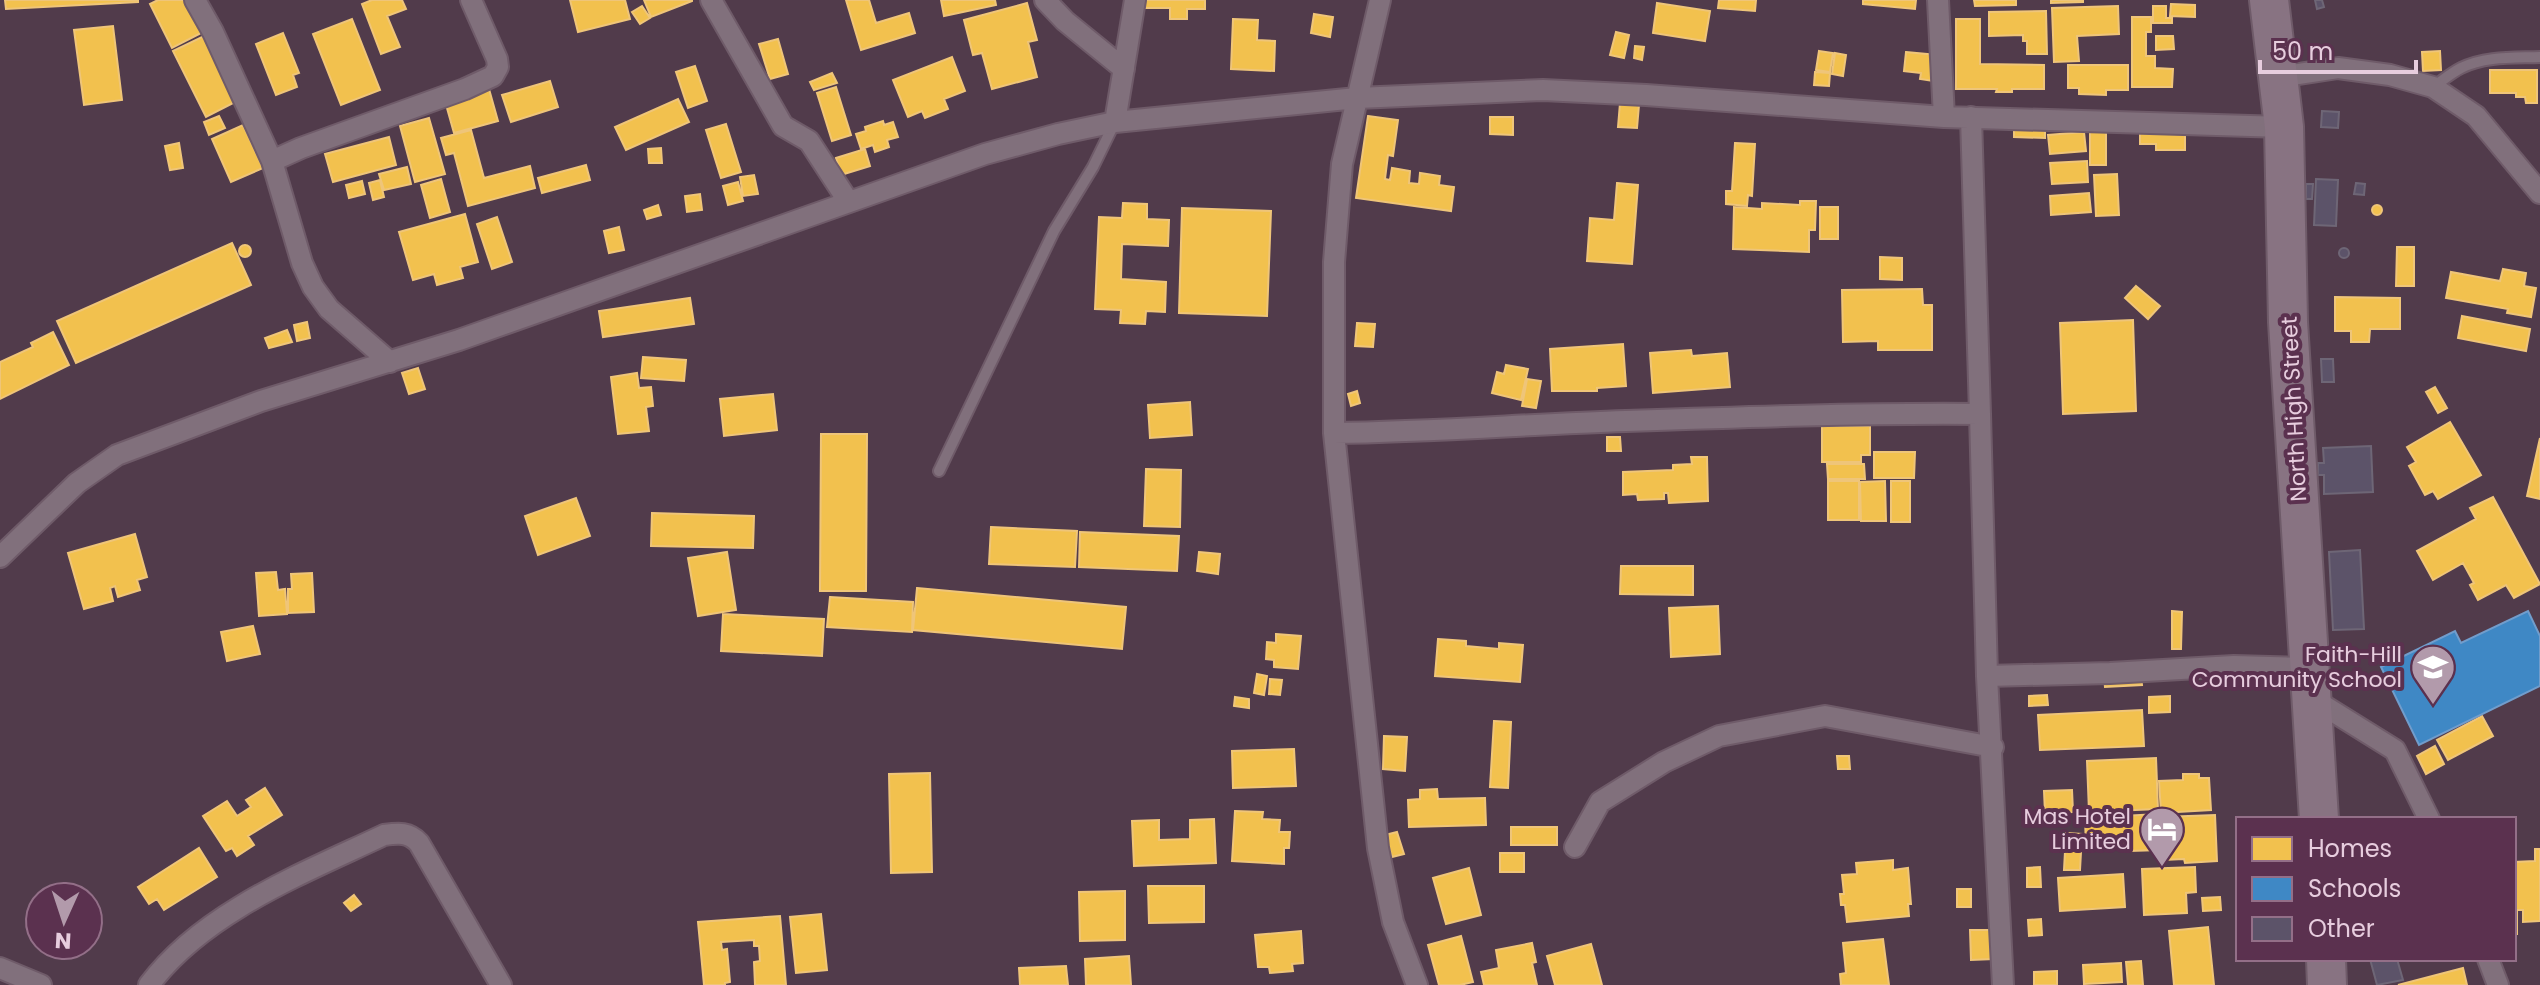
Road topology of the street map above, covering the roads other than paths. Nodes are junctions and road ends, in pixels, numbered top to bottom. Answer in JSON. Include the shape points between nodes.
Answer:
{"nodes":[{"id":1,"x":195,"y":0,"type":"edge"},
{"id":2,"x":471,"y":0,"type":"edge"},
{"id":3,"x":711,"y":0,"type":"edge"},
{"id":4,"x":1045,"y":0,"type":"edge"},
{"id":5,"x":1135,"y":0,"type":"edge"},
{"id":6,"x":1380,"y":0,"type":"edge"},
{"id":7,"x":1938,"y":0,"type":"edge"},
{"id":8,"x":2269,"y":0,"type":"edge"},
{"id":9,"x":2540,"y":57,"type":"edge"},
{"id":10,"x":1124,"y":69,"type":"junction"},
{"id":11,"x":2278,"y":77,"type":"junction"},
{"id":12,"x":2433,"y":87,"type":"junction"},
{"id":13,"x":1357,"y":98,"type":"junction"},
{"id":14,"x":1944,"y":117,"type":"junction"},
{"id":15,"x":1971,"y":117,"type":"junction"},
{"id":16,"x":1115,"y":122,"type":"junction"},
{"id":17,"x":2284,"y":127,"type":"junction"},
{"id":18,"x":272,"y":161,"type":"junction"},
{"id":19,"x":2540,"y":193,"type":"edge"},
{"id":20,"x":848,"y":201,"type":"junction"},
{"id":21,"x":390,"y":362,"type":"junction"},
{"id":22,"x":1980,"y":414,"type":"junction"},
{"id":23,"x":1334,"y":433,"type":"junction"},
{"id":24,"x":939,"y":471,"type":"dead end"},
{"id":25,"x":0,"y":557,"type":"edge"},
{"id":26,"x":1987,"y":676,"type":"junction"},
{"id":27,"x":2311,"y":683,"type":"junction"},
{"id":28,"x":1993,"y":747,"type":"junction"},
{"id":29,"x":2319,"y":817,"type":"edge"},
{"id":30,"x":2428,"y":817,"type":"edge"},
{"id":31,"x":1575,"y":847,"type":"dead end"},
{"id":32,"x":2326,"y":961,"type":"edge"},
{"id":33,"x":2489,"y":961,"type":"edge"},
{"id":34,"x":0,"y":968,"type":"edge"},
{"id":35,"x":41,"y":985,"type":"edge"},
{"id":36,"x":149,"y":985,"type":"edge"},
{"id":37,"x":501,"y":985,"type":"edge"},
{"id":38,"x":1417,"y":985,"type":"edge"},
{"id":39,"x":2003,"y":985,"type":"edge"},
{"id":40,"x":2327,"y":985,"type":"edge"},
{"id":41,"x":2498,"y":985,"type":"edge"}],
"edges":[{"from":1,"to":18,"type":"street"},
{"from":2,"to":18,"type":"street","via":[[497,59],[493,76]]},
{"from":3,"to":20,"type":"street","via":[[783,126],[809,141]]},
{"from":4,"to":10,"type":"street"},
{"from":5,"to":10,"type":"street"},
{"from":6,"to":13,"type":"street"},
{"from":7,"to":14,"type":"street"},
{"from":8,"to":11,"type":"highway","name":"North High Street"},
{"from":9,"to":12,"type":"lane","via":[[2475,63]]},
{"from":10,"to":16,"type":"street"},
{"from":11,"to":12,"type":"street","via":[[2338,68]]},
{"from":11,"to":17,"type":"highway","name":"North High Street"},
{"from":12,"to":19,"type":"street","via":[[2476,116]]},
{"from":13,"to":14,"type":"street","via":[[1543,90]]},
{"from":13,"to":16,"type":"street"},
{"from":13,"to":23,"type":"street","via":[[1342,164],[1334,262]]},
{"from":14,"to":15,"type":"street"},
{"from":15,"to":17,"type":"street"},
{"from":15,"to":22,"type":"street"},
{"from":16,"to":20,"type":"street","via":[[985,154]]},
{"from":16,"to":24,"type":"lane","via":[[1054,231]]},
{"from":17,"to":27,"type":"highway","name":"North High Street","via":[[2288,322]]},
{"from":18,"to":21,"type":"street","via":[[313,287],[329,309]]},
{"from":20,"to":21,"type":"street"},
{"from":21,"to":25,"type":"street","via":[[261,401],[117,455],[77,483]]},
{"from":22,"to":23,"type":"street"},
{"from":22,"to":26,"type":"street"},
{"from":23,"to":38,"type":"street","via":[[1378,848],[1393,922]]},
{"from":26,"to":27,"type":"street","via":[[2234,666]]},
{"from":26,"to":28,"type":"street"},
{"from":27,"to":29,"type":"highway","name":"North High Street"},
{"from":27,"to":30,"type":"street","via":[[2395,750]]},
{"from":28,"to":31,"type":"street","via":[[1825,716],[1719,736],[1600,802]]},
{"from":28,"to":39,"type":"street"},
{"from":32,"to":40,"type":"highway"},
{"from":33,"to":41,"type":"street"},
{"from":34,"to":35,"type":"street"},
{"from":36,"to":37,"type":"street","via":[[190,940],[260,895],[384,835],[399,833],[419,843]]}]}
